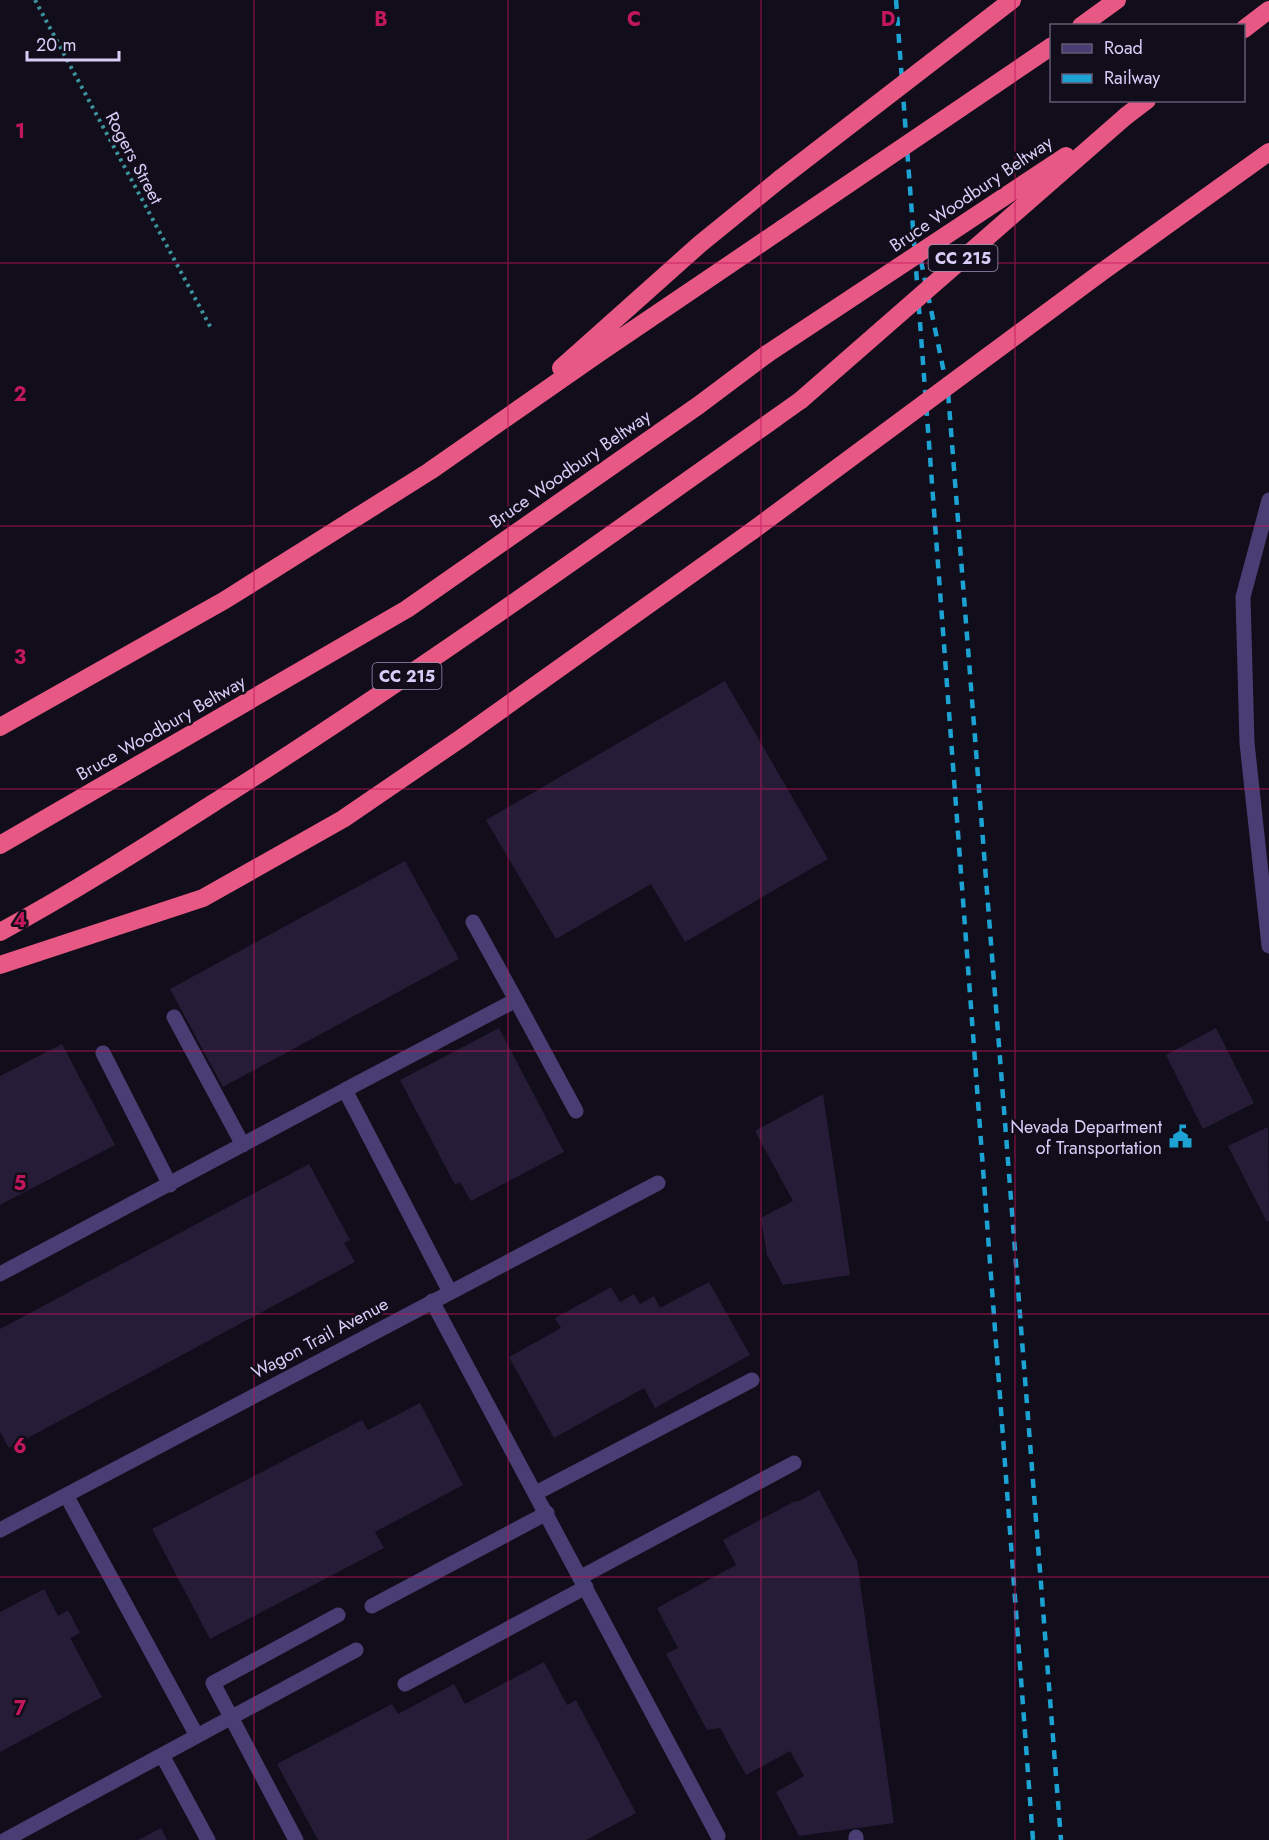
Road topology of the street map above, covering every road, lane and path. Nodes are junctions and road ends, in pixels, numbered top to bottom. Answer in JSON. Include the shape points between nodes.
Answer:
{"nodes":[{"id":1,"x":35,"y":0,"type":"edge"},
{"id":2,"x":1012,"y":0,"type":"edge"},
{"id":3,"x":1117,"y":0,"type":"edge"},
{"id":4,"x":1269,"y":10,"type":"edge"},
{"id":5,"x":1084,"y":24,"type":"edge"},
{"id":6,"x":1245,"y":28,"type":"edge"},
{"id":7,"x":1050,"y":47,"type":"edge"},
{"id":8,"x":1144,"y":102,"type":"edge"},
{"id":9,"x":1126,"y":116,"type":"junction"},
{"id":10,"x":1269,"y":152,"type":"edge"},
{"id":11,"x":211,"y":328,"type":"dead end"},
{"id":12,"x":497,"y":424,"type":"junction"},
{"id":13,"x":1269,"y":500,"type":"edge"},
{"id":14,"x":0,"y":727,"type":"edge"},
{"id":15,"x":0,"y":845,"type":"edge"},
{"id":16,"x":473,"y":922,"type":"dead end"},
{"id":17,"x":0,"y":932,"type":"edge"},
{"id":18,"x":1269,"y":946,"type":"edge"},
{"id":19,"x":0,"y":965,"type":"edge"},
{"id":20,"x":516,"y":1000,"type":"junction"},
{"id":21,"x":174,"y":1017,"type":"dead end"},
{"id":22,"x":103,"y":1053,"type":"dead end"},
{"id":23,"x":345,"y":1090,"type":"junction"},
{"id":24,"x":576,"y":1111,"type":"dead end"},
{"id":25,"x":243,"y":1145,"type":"junction"},
{"id":26,"x":658,"y":1183,"type":"dead end"},
{"id":27,"x":170,"y":1185,"type":"junction"},
{"id":28,"x":0,"y":1274,"type":"edge"},
{"id":29,"x":450,"y":1292,"type":"junction"},
{"id":30,"x":432,"y":1301,"type":"junction"},
{"id":31,"x":752,"y":1380,"type":"dead end"},
{"id":32,"x":794,"y":1463,"type":"dead end"},
{"id":33,"x":536,"y":1493,"type":"junction"},
{"id":34,"x":66,"y":1495,"type":"junction"},
{"id":35,"x":547,"y":1513,"type":"junction"},
{"id":36,"x":0,"y":1530,"type":"edge"},
{"id":37,"x":584,"y":1582,"type":"junction"},
{"id":38,"x":372,"y":1606,"type":"dead end"},
{"id":39,"x":338,"y":1616,"type":"dead end"},
{"id":40,"x":356,"y":1650,"type":"dead end"},
{"id":41,"x":405,"y":1684,"type":"dead end"},
{"id":42,"x":231,"y":1718,"type":"junction"},
{"id":43,"x":197,"y":1736,"type":"junction"},
{"id":44,"x":162,"y":1755,"type":"junction"},
{"id":45,"x":718,"y":1839,"type":"edge"},
{"id":46,"x":5,"y":1840,"type":"edge"},
{"id":47,"x":208,"y":1840,"type":"edge"},
{"id":48,"x":296,"y":1840,"type":"edge"}],
"edges":[{"from":1,"to":11,"type":"path","name":"Rogers Street"},
{"from":2,"to":12,"type":"highway","bridge":true,"via":[[699,244]]},
{"from":3,"to":5,"type":"highway"},
{"from":4,"to":6,"type":"highway"},
{"from":7,"to":12,"type":"highway","bridge":true},
{"from":8,"to":9,"type":"highway","name":"Bruce Woodbury Beltway","number":"CC 215"},
{"from":9,"to":15,"type":"highway","name":"Bruce Woodbury Beltway","number":"CC 215","bridge":true,"via":[[767,354],[407,609]]},
{"from":9,"to":17,"type":"highway","number":"CC 215","bridge":true,"via":[[801,400],[348,717],[130,857]]},
{"from":10,"to":19,"type":"highway","bridge":true,"via":[[752,531],[343,819],[203,898]]},
{"from":12,"to":14,"type":"highway","via":[[430,471],[225,600]]},
{"from":13,"to":18,"type":"street","via":[[1244,597],[1247,743]]},
{"from":16,"to":20,"type":"street"},
{"from":20,"to":23,"type":"street"},
{"from":20,"to":24,"type":"street"},
{"from":21,"to":25,"type":"street"},
{"from":22,"to":27,"type":"street"},
{"from":23,"to":25,"type":"street"},
{"from":23,"to":29,"type":"street"},
{"from":25,"to":27,"type":"street"},
{"from":26,"to":29,"type":"street","name":"Wagon Trail Avenue"},
{"from":27,"to":28,"type":"street"},
{"from":29,"to":30,"type":"street","name":"Wagon Trail Avenue"},
{"from":30,"to":33,"type":"street"},
{"from":30,"to":34,"type":"street","name":"Wagon Trail Avenue"},
{"from":31,"to":33,"type":"street"},
{"from":32,"to":37,"type":"street"},
{"from":33,"to":35,"type":"street"},
{"from":34,"to":36,"type":"street","name":"Wagon Trail Avenue"},
{"from":34,"to":43,"type":"street"},
{"from":35,"to":37,"type":"street"},
{"from":35,"to":38,"type":"street"},
{"from":37,"to":41,"type":"street"},
{"from":37,"to":45,"type":"street"},
{"from":39,"to":42,"type":"street","via":[[213,1683]]},
{"from":40,"to":42,"type":"street"},
{"from":42,"to":43,"type":"street"},
{"from":42,"to":48,"type":"street"},
{"from":43,"to":44,"type":"street"},
{"from":44,"to":46,"type":"street"},
{"from":44,"to":47,"type":"street"}]}
